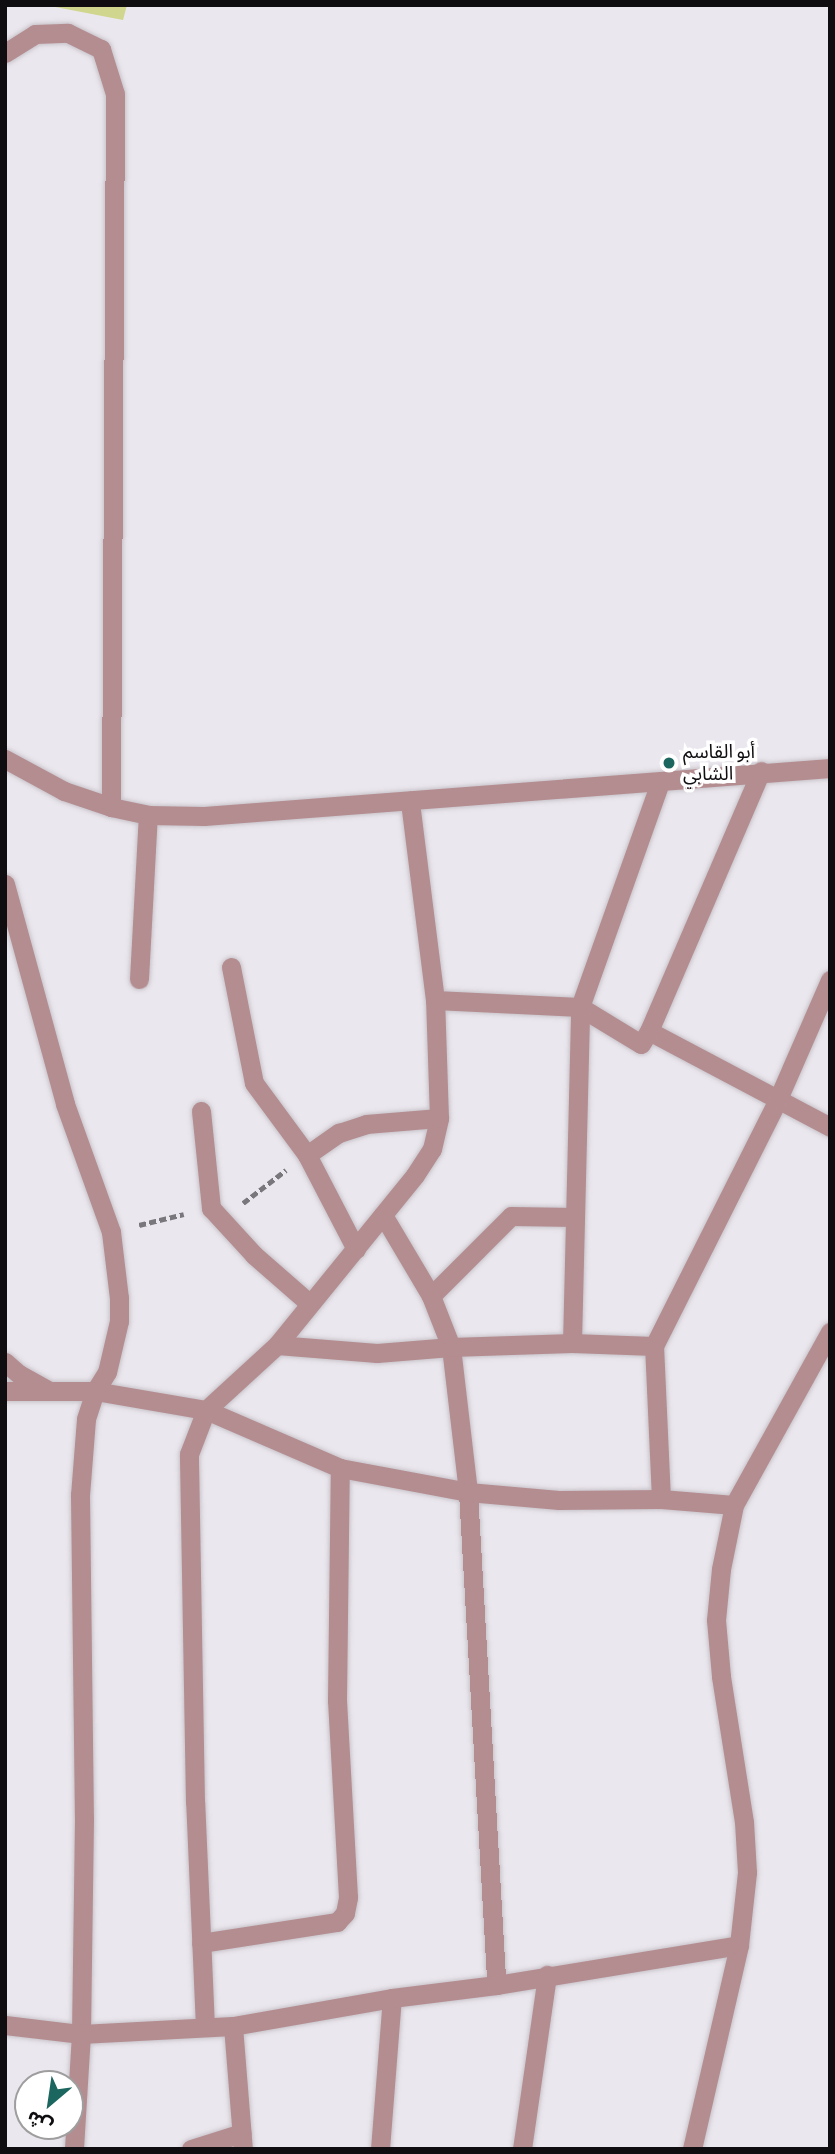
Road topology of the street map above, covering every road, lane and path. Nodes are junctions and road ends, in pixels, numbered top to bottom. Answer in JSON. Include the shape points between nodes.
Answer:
{"nodes":[{"id":1,"x":5,"y":53,"type":"edge"},
{"id":2,"x":5,"y":759,"type":"edge"},
{"id":3,"x":830,"y":768,"type":"edge"},
{"id":4,"x":761,"y":771,"type":"junction"},
{"id":5,"x":660,"y":782,"type":"junction"},
{"id":6,"x":410,"y":801,"type":"junction"},
{"id":7,"x":111,"y":807,"type":"junction"},
{"id":8,"x":148,"y":815,"type":"junction"},
{"id":9,"x":5,"y":884,"type":"edge"},
{"id":10,"x":231,"y":967,"type":"dead end"},
{"id":11,"x":139,"y":979,"type":"dead end"},
{"id":12,"x":830,"y":980,"type":"edge"},
{"id":13,"x":435,"y":1000,"type":"junction"},
{"id":14,"x":580,"y":1007,"type":"junction"},
{"id":15,"x":649,"y":1031,"type":"junction"},
{"id":16,"x":778,"y":1099,"type":"junction"},
{"id":17,"x":201,"y":1111,"type":"dead end"},
{"id":18,"x":439,"y":1118,"type":"junction"},
{"id":19,"x":830,"y":1128,"type":"edge"},
{"id":20,"x":307,"y":1155,"type":"junction"},
{"id":21,"x":216,"y":1213,"type":"junction"},
{"id":22,"x":383,"y":1215,"type":"junction"},
{"id":23,"x":575,"y":1217,"type":"junction"},
{"id":24,"x":111,"y":1232,"type":"junction"},
{"id":25,"x":356,"y":1250,"type":"junction"},
{"id":26,"x":431,"y":1296,"type":"junction"},
{"id":27,"x":309,"y":1303,"type":"junction"},
{"id":28,"x":830,"y":1332,"type":"edge"},
{"id":29,"x":572,"y":1343,"type":"junction"},
{"id":30,"x":277,"y":1345,"type":"junction"},
{"id":31,"x":654,"y":1346,"type":"junction"},
{"id":32,"x":451,"y":1347,"type":"junction"},
{"id":33,"x":5,"y":1362,"type":"edge"},
{"id":34,"x":5,"y":1391,"type":"edge"},
{"id":35,"x":49,"y":1391,"type":"junction"},
{"id":36,"x":95,"y":1391,"type":"junction"},
{"id":37,"x":206,"y":1410,"type":"junction"},
{"id":38,"x":340,"y":1468,"type":"junction"},
{"id":39,"x":468,"y":1492,"type":"junction"},
{"id":40,"x":661,"y":1499,"type":"junction"},
{"id":41,"x":734,"y":1505,"type":"junction"},
{"id":42,"x":201,"y":1943,"type":"junction"},
{"id":43,"x":738,"y":1945,"type":"junction"},
{"id":44,"x":547,"y":1975,"type":"junction"},
{"id":45,"x":496,"y":1985,"type":"junction"},
{"id":46,"x":392,"y":1997,"type":"junction"},
{"id":47,"x":5,"y":2025,"type":"edge"},
{"id":48,"x":233,"y":2026,"type":"junction"},
{"id":49,"x":205,"y":2027,"type":"junction"},
{"id":50,"x":81,"y":2034,"type":"junction"},
{"id":51,"x":242,"y":2141,"type":"edge"},
{"id":52,"x":74,"y":2149,"type":"edge"},
{"id":53,"x":191,"y":2149,"type":"edge"},
{"id":54,"x":380,"y":2149,"type":"edge"},
{"id":55,"x":522,"y":2149,"type":"edge"},
{"id":56,"x":692,"y":2149,"type":"edge"}],
"edges":[{"from":1,"to":7,"type":"street","via":[[34,34],[68,33],[101,49],[116,94]]},
{"from":2,"to":7,"type":"street","via":[[64,791]]},
{"from":3,"to":4,"type":"street"},
{"from":4,"to":5,"type":"street"},
{"from":4,"to":15,"type":"street"},
{"from":5,"to":6,"type":"street"},
{"from":5,"to":14,"type":"street"},
{"from":6,"to":8,"type":"street","via":[[204,817]]},
{"from":6,"to":13,"type":"street"},
{"from":7,"to":8,"type":"street"},
{"from":8,"to":11,"type":"street"},
{"from":9,"to":24,"type":"street","via":[[65,1104]]},
{"from":10,"to":20,"type":"street","via":[[254,1083]]},
{"from":12,"to":16,"type":"street"},
{"from":13,"to":14,"type":"street"},
{"from":13,"to":18,"type":"street"},
{"from":14,"to":15,"type":"street","via":[[641,1044]]},
{"from":14,"to":23,"type":"street"},
{"from":15,"to":16,"type":"street"},
{"from":16,"to":19,"type":"street"},
{"from":16,"to":31,"type":"street"},
{"from":17,"to":21,"type":"street"},
{"from":18,"to":20,"type":"street","via":[[366,1124],[339,1133]]},
{"from":18,"to":22,"type":"street","via":[[432,1149]]},
{"from":20,"to":21,"type":"path"},
{"from":20,"to":25,"type":"street"},
{"from":21,"to":24,"type":"path"},
{"from":21,"to":27,"type":"street","via":[[254,1255]]},
{"from":22,"to":25,"type":"street"},
{"from":22,"to":26,"type":"street"},
{"from":23,"to":26,"type":"street","via":[[511,1216]]},
{"from":23,"to":29,"type":"street"},
{"from":24,"to":36,"type":"street","via":[[119,1321],[107,1372]]},
{"from":25,"to":27,"type":"street"},
{"from":26,"to":32,"type":"street"},
{"from":27,"to":30,"type":"street"},
{"from":28,"to":41,"type":"street"},
{"from":29,"to":31,"type":"street"},
{"from":29,"to":32,"type":"street"},
{"from":30,"to":32,"type":"street","via":[[377,1353]]},
{"from":30,"to":37,"type":"street"},
{"from":31,"to":40,"type":"street"},
{"from":32,"to":39,"type":"street"},
{"from":33,"to":35,"type":"street"},
{"from":34,"to":35,"type":"street"},
{"from":35,"to":36,"type":"street"},
{"from":36,"to":37,"type":"street"},
{"from":36,"to":50,"type":"street","via":[[86,1419],[80,1495]]},
{"from":37,"to":38,"type":"street"},
{"from":37,"to":42,"type":"street","via":[[189,1454]]},
{"from":38,"to":39,"type":"street"},
{"from":38,"to":42,"type":"street","via":[[337,1700],[348,1897],[345,1913],[337,1922]]},
{"from":39,"to":40,"type":"street","via":[[559,1500]]},
{"from":39,"to":45,"type":"street"},
{"from":40,"to":41,"type":"street"},
{"from":41,"to":43,"type":"street","via":[[716,1620],[744,1822],[747,1872]]},
{"from":42,"to":49,"type":"street"},
{"from":43,"to":44,"type":"street"},
{"from":43,"to":56,"type":"street"},
{"from":44,"to":45,"type":"street"},
{"from":44,"to":55,"type":"street"},
{"from":45,"to":46,"type":"street"},
{"from":46,"to":48,"type":"street"},
{"from":46,"to":54,"type":"street"},
{"from":47,"to":50,"type":"street"},
{"from":48,"to":49,"type":"street"},
{"from":48,"to":51,"type":"street"},
{"from":49,"to":50,"type":"street"},
{"from":50,"to":52,"type":"street"},
{"from":51,"to":53,"type":"street"}]}
